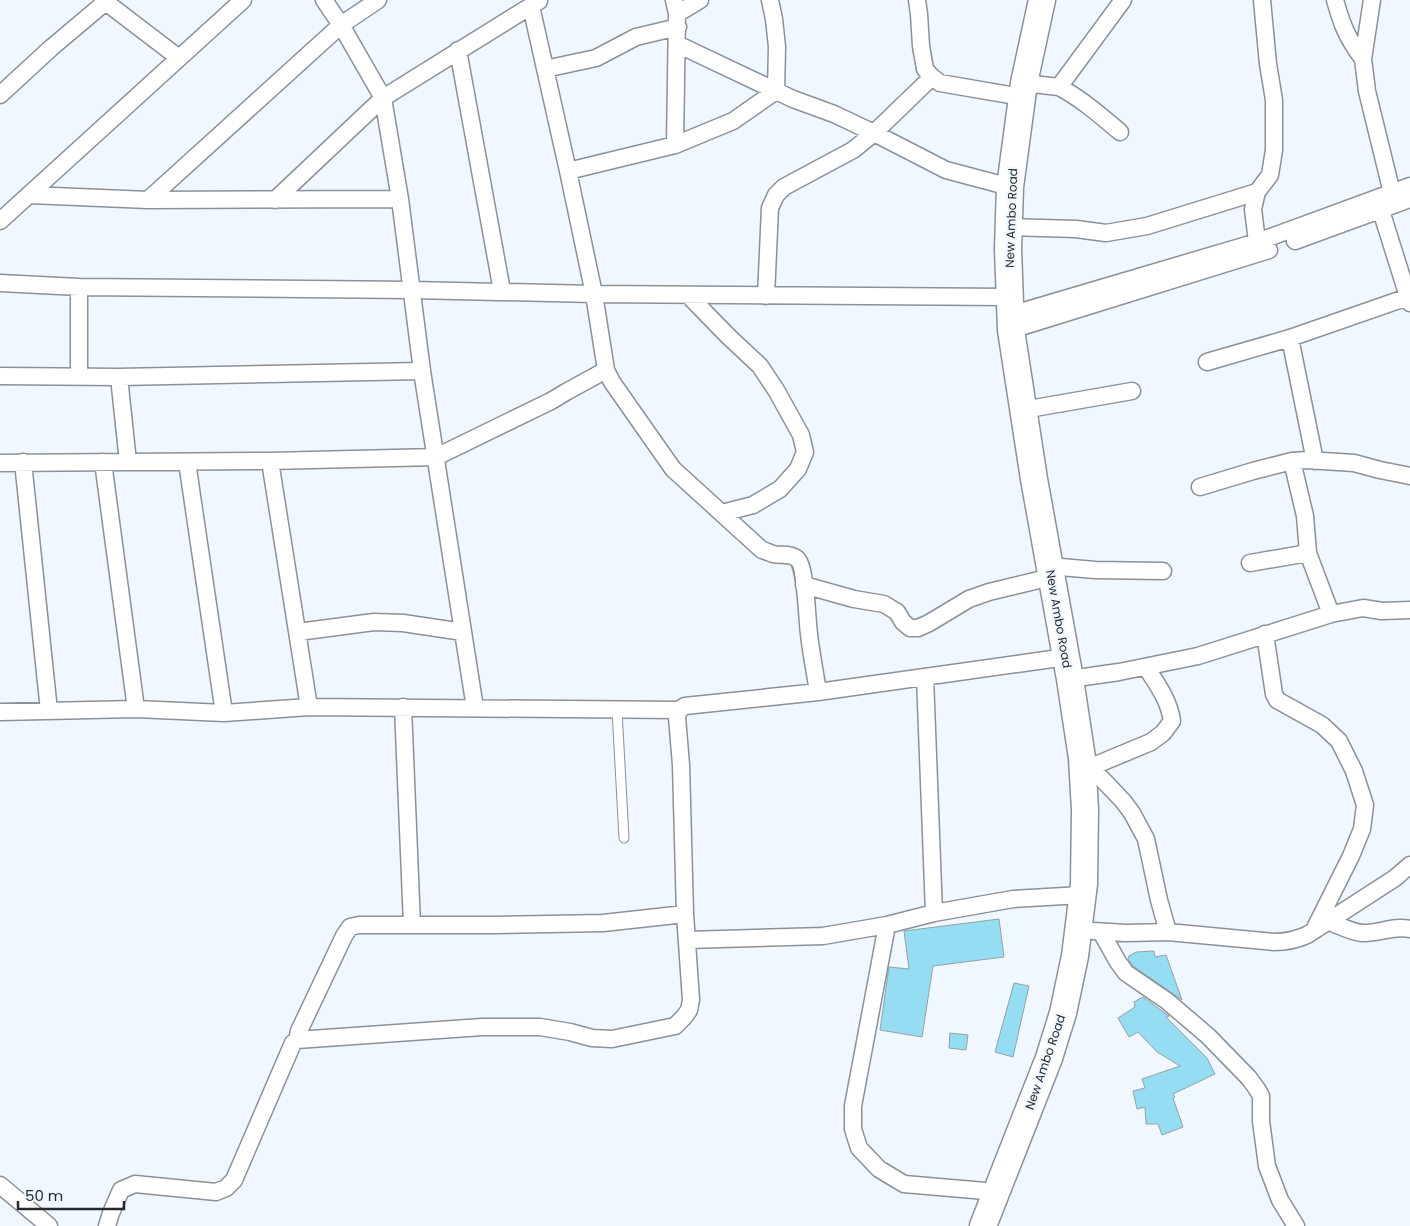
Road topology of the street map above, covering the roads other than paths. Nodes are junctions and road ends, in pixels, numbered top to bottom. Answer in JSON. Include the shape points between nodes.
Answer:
{"nodes":[{"id":1,"x":243,"y":0,"type":"edge"},
{"id":2,"x":324,"y":0,"type":"edge"},
{"id":3,"x":378,"y":0,"type":"edge"},
{"id":4,"x":700,"y":0,"type":"edge"},
{"id":5,"x":770,"y":0,"type":"edge"},
{"id":6,"x":917,"y":0,"type":"edge"},
{"id":7,"x":1042,"y":0,"type":"edge"},
{"id":8,"x":1123,"y":0,"type":"edge"},
{"id":9,"x":1262,"y":0,"type":"edge"},
{"id":10,"x":1335,"y":0,"type":"edge"},
{"id":11,"x":1372,"y":0,"type":"edge"},
{"id":12,"x":106,"y":1,"type":"edge"},
{"id":13,"x":536,"y":3,"type":"edge"},
{"id":14,"x":676,"y":14,"type":"edge"},
{"id":15,"x":341,"y":25,"type":"junction"},
{"id":16,"x":677,"y":44,"type":"junction"},
{"id":17,"x":458,"y":50,"type":"junction"},
{"id":18,"x":179,"y":58,"type":"junction"},
{"id":19,"x":1363,"y":59,"type":"junction"},
{"id":20,"x":545,"y":70,"type":"junction"},
{"id":21,"x":932,"y":77,"type":"junction"},
{"id":22,"x":1059,"y":88,"type":"junction"},
{"id":23,"x":1023,"y":90,"type":"junction"},
{"id":24,"x":776,"y":91,"type":"junction"},
{"id":25,"x":0,"y":95,"type":"edge"},
{"id":26,"x":383,"y":98,"type":"junction"},
{"id":27,"x":1120,"y":132,"type":"dead end"},
{"id":28,"x":874,"y":133,"type":"junction"},
{"id":29,"x":676,"y":145,"type":"junction"},
{"id":30,"x":568,"y":171,"type":"junction"},
{"id":31,"x":1410,"y":186,"type":"edge"},
{"id":32,"x":1010,"y":187,"type":"junction"},
{"id":33,"x":1257,"y":192,"type":"junction"},
{"id":34,"x":30,"y":195,"type":"junction"},
{"id":35,"x":400,"y":199,"type":"junction"},
{"id":36,"x":1410,"y":199,"type":"edge"},
{"id":37,"x":148,"y":200,"type":"junction"},
{"id":38,"x":275,"y":200,"type":"junction"},
{"id":39,"x":1383,"y":200,"type":"junction"},
{"id":40,"x":0,"y":221,"type":"edge"},
{"id":41,"x":1009,"y":227,"type":"junction"},
{"id":42,"x":1259,"y":248,"type":"junction"},
{"id":43,"x":0,"y":283,"type":"edge"},
{"id":44,"x":80,"y":287,"type":"junction"},
{"id":45,"x":412,"y":290,"type":"junction"},
{"id":46,"x":502,"y":292,"type":"junction"},
{"id":47,"x":594,"y":294,"type":"junction"},
{"id":48,"x":688,"y":295,"type":"junction"},
{"id":49,"x":766,"y":296,"type":"junction"},
{"id":50,"x":1409,"y":300,"type":"edge"},
{"id":51,"x":1011,"y":314,"type":"junction"},
{"id":52,"x":1290,"y":338,"type":"junction"},
{"id":53,"x":1207,"y":362,"type":"dead end"},
{"id":54,"x":606,"y":370,"type":"junction"},
{"id":55,"x":422,"y":371,"type":"junction"},
{"id":56,"x":0,"y":376,"type":"edge"},
{"id":57,"x":79,"y":377,"type":"junction"},
{"id":58,"x":120,"y":377,"type":"junction"},
{"id":59,"x":1132,"y":390,"type":"dead end"},
{"id":60,"x":1023,"y":410,"type":"junction"},
{"id":61,"x":436,"y":457,"type":"junction"},
{"id":62,"x":270,"y":461,"type":"junction"},
{"id":63,"x":1292,"y":461,"type":"junction"},
{"id":64,"x":1315,"y":461,"type":"junction"},
{"id":65,"x":0,"y":462,"type":"edge"},
{"id":66,"x":23,"y":462,"type":"junction"},
{"id":67,"x":103,"y":462,"type":"junction"},
{"id":68,"x":128,"y":462,"type":"junction"},
{"id":69,"x":187,"y":462,"type":"junction"},
{"id":70,"x":1410,"y":476,"type":"edge"},
{"id":71,"x":1200,"y":487,"type":"dead end"},
{"id":72,"x":722,"y":513,"type":"junction"},
{"id":73,"x":1308,"y":553,"type":"junction"},
{"id":74,"x":1250,"y":563,"type":"dead end"},
{"id":75,"x":1163,"y":571,"type":"dead end"},
{"id":76,"x":1050,"y":572,"type":"junction"},
{"id":77,"x":804,"y":585,"type":"junction"},
{"id":78,"x":1410,"y":610,"type":"edge"},
{"id":79,"x":1331,"y":614,"type":"junction"},
{"id":80,"x":298,"y":632,"type":"junction"},
{"id":81,"x":463,"y":632,"type":"junction"},
{"id":82,"x":1265,"y":634,"type":"junction"},
{"id":83,"x":1146,"y":667,"type":"junction"},
{"id":84,"x":1068,"y":668,"type":"junction"},
{"id":85,"x":925,"y":677,"type":"junction"},
{"id":86,"x":818,"y":692,"type":"junction"},
{"id":87,"x":310,"y":707,"type":"junction"},
{"id":88,"x":403,"y":708,"type":"junction"},
{"id":89,"x":475,"y":708,"type":"junction"},
{"id":90,"x":136,"y":709,"type":"junction"},
{"id":91,"x":617,"y":710,"type":"junction"},
{"id":92,"x":679,"y":710,"type":"junction"},
{"id":93,"x":49,"y":711,"type":"junction"},
{"id":94,"x":0,"y":712,"type":"edge"},
{"id":95,"x":224,"y":713,"type":"junction"},
{"id":96,"x":1087,"y":762,"type":"junction"},
{"id":97,"x":624,"y":838,"type":"dead end"},
{"id":98,"x":1410,"y":865,"type":"edge"},
{"id":99,"x":1082,"y":895,"type":"junction"},
{"id":100,"x":934,"y":913,"type":"junction"},
{"id":101,"x":685,"y":914,"type":"junction"},
{"id":102,"x":412,"y":925,"type":"junction"},
{"id":103,"x":887,"y":925,"type":"junction"},
{"id":104,"x":1321,"y":926,"type":"junction"},
{"id":105,"x":1410,"y":929,"type":"edge"},
{"id":106,"x":1090,"y":930,"type":"junction"},
{"id":107,"x":1168,"y":932,"type":"junction"},
{"id":108,"x":687,"y":940,"type":"junction"},
{"id":109,"x":296,"y":1040,"type":"junction"},
{"id":110,"x":0,"y":1184,"type":"edge"},
{"id":111,"x":997,"y":1192,"type":"junction"},
{"id":112,"x":49,"y":1226,"type":"edge"},
{"id":113,"x":107,"y":1226,"type":"edge"},
{"id":114,"x":983,"y":1226,"type":"edge"},
{"id":115,"x":1296,"y":1226,"type":"edge"}],
"edges":[{"from":1,"to":18,"type":"street"},
{"from":2,"to":15,"type":"street"},
{"from":3,"to":15,"type":"street"},
{"from":4,"to":14,"type":"street"},
{"from":5,"to":24,"type":"street","via":[[777,47]]},
{"from":6,"to":21,"type":"street","via":[[925,69]]},
{"from":7,"to":23,"type":"main road","name":"New Ambo Road"},
{"from":8,"to":22,"type":"street"},
{"from":9,"to":33,"type":"street","via":[[1274,100],[1274,150],[1270,175]]},
{"from":10,"to":19,"type":"street","via":[[1342,24]]},
{"from":11,"to":19,"type":"street"},
{"from":12,"to":18,"type":"street"},
{"from":12,"to":25,"type":"street"},
{"from":13,"to":17,"type":"street"},
{"from":13,"to":20,"type":"street"},
{"from":14,"to":16,"type":"street"},
{"from":14,"to":20,"type":"street","via":[[596,58]]},
{"from":15,"to":26,"type":"street"},
{"from":15,"to":37,"type":"street"},
{"from":16,"to":24,"type":"street"},
{"from":16,"to":29,"type":"street"},
{"from":17,"to":26,"type":"street"},
{"from":17,"to":46,"type":"street"},
{"from":18,"to":34,"type":"street"},
{"from":19,"to":39,"type":"street"},
{"from":20,"to":30,"type":"street"},
{"from":21,"to":23,"type":"street","via":[[940,82]]},
{"from":21,"to":28,"type":"street"},
{"from":22,"to":23,"type":"street"},
{"from":22,"to":27,"type":"street","via":[[1086,104]]},
{"from":23,"to":32,"type":"main road","name":"New Ambo Road"},
{"from":24,"to":28,"type":"street"},
{"from":24,"to":29,"type":"street","via":[[733,121]]},
{"from":26,"to":35,"type":"street"},
{"from":26,"to":38,"type":"street"},
{"from":28,"to":32,"type":"street","via":[[946,170]]},
{"from":28,"to":49,"type":"street","via":[[853,150],[784,187],[776,195],[770,208]]},
{"from":29,"to":30,"type":"street"},
{"from":30,"to":47,"type":"street"},
{"from":31,"to":39,"type":"street"},
{"from":32,"to":41,"type":"main road","name":"New Ambo Road"},
{"from":33,"to":41,"type":"street","via":[[1147,226],[1106,233]]},
{"from":33,"to":42,"type":"street","via":[[1253,209]]},
{"from":34,"to":37,"type":"street"},
{"from":34,"to":40,"type":"street"},
{"from":35,"to":38,"type":"street"},
{"from":35,"to":45,"type":"street"},
{"from":36,"to":39,"type":"street"},
{"from":37,"to":38,"type":"street"},
{"from":39,"to":42,"type":"street"},
{"from":39,"to":50,"type":"street","via":[[1384,224]]},
{"from":41,"to":51,"type":"main road","name":"New Ambo Road"},
{"from":42,"to":51,"type":"street"},
{"from":43,"to":44,"type":"street"},
{"from":44,"to":45,"type":"street"},
{"from":44,"to":57,"type":"street"},
{"from":45,"to":46,"type":"street"},
{"from":45,"to":55,"type":"street"},
{"from":46,"to":47,"type":"street"},
{"from":47,"to":48,"type":"street"},
{"from":47,"to":54,"type":"street"},
{"from":48,"to":49,"type":"street"},
{"from":48,"to":72,"type":"street","via":[[760,366],[802,436],[804,452],[798,469],[780,489],[753,505]]},
{"from":49,"to":51,"type":"street"},
{"from":50,"to":52,"type":"street"},
{"from":51,"to":60,"type":"main road","name":"New Ambo Road"},
{"from":52,"to":53,"type":"street"},
{"from":52,"to":64,"type":"street"},
{"from":54,"to":61,"type":"street","via":[[551,401]]},
{"from":54,"to":72,"type":"street","via":[[673,469]]},
{"from":55,"to":58,"type":"street"},
{"from":55,"to":61,"type":"street"},
{"from":56,"to":57,"type":"street"},
{"from":57,"to":58,"type":"street"},
{"from":58,"to":68,"type":"street"},
{"from":59,"to":60,"type":"street"},
{"from":60,"to":76,"type":"main road","name":"New Ambo Road"},
{"from":61,"to":62,"type":"street"},
{"from":61,"to":81,"type":"street"},
{"from":62,"to":69,"type":"street"},
{"from":62,"to":80,"type":"street"},
{"from":63,"to":64,"type":"street"},
{"from":63,"to":71,"type":"street"},
{"from":63,"to":73,"type":"street","via":[[1305,516]]},
{"from":64,"to":70,"type":"street","via":[[1354,463]]},
{"from":65,"to":66,"type":"street"},
{"from":66,"to":67,"type":"street"},
{"from":66,"to":93,"type":"street"},
{"from":67,"to":68,"type":"street"},
{"from":67,"to":90,"type":"street"},
{"from":68,"to":69,"type":"street"},
{"from":69,"to":95,"type":"street"},
{"from":72,"to":77,"type":"street","via":[[762,550],[796,557],[801,565]]},
{"from":73,"to":74,"type":"street"},
{"from":73,"to":79,"type":"street"},
{"from":75,"to":76,"type":"street"},
{"from":76,"to":77,"type":"street","via":[[970,599],[918,628],[910,628],[897,612],[884,604]]},
{"from":76,"to":84,"type":"main road","name":"New Ambo Road"},
{"from":77,"to":86,"type":"street"},
{"from":78,"to":79,"type":"street","via":[[1363,608]]},
{"from":79,"to":82,"type":"street"},
{"from":80,"to":81,"type":"street","via":[[374,622],[403,622]]},
{"from":80,"to":87,"type":"street"},
{"from":81,"to":89,"type":"street"},
{"from":82,"to":83,"type":"street","via":[[1198,656]]},
{"from":82,"to":104,"type":"street","via":[[1277,700],[1322,725],[1339,741],[1354,771],[1365,805],[1362,829]]},
{"from":83,"to":84,"type":"street"},
{"from":83,"to":96,"type":"street","via":[[1163,694],[1172,721],[1151,742]]},
{"from":84,"to":85,"type":"street"},
{"from":84,"to":96,"type":"main road","name":"New Ambo Road"},
{"from":85,"to":86,"type":"street"},
{"from":85,"to":100,"type":"street"},
{"from":86,"to":92,"type":"street","via":[[685,706]]},
{"from":87,"to":88,"type":"street"},
{"from":87,"to":95,"type":"street"},
{"from":88,"to":89,"type":"street"},
{"from":88,"to":102,"type":"street"},
{"from":89,"to":91,"type":"street"},
{"from":90,"to":93,"type":"street"},
{"from":90,"to":95,"type":"street"},
{"from":91,"to":92,"type":"street"},
{"from":91,"to":97,"type":"lane"},
{"from":92,"to":101,"type":"street"},
{"from":93,"to":94,"type":"street"},
{"from":96,"to":99,"type":"main road","name":"New Ambo Road"},
{"from":96,"to":107,"type":"street","via":[[1123,801],[1146,839]]},
{"from":98,"to":104,"type":"street"},
{"from":99,"to":100,"type":"street","via":[[1013,899]]},
{"from":99,"to":106,"type":"main road","name":"New Ambo Road"},
{"from":100,"to":103,"type":"street"},
{"from":101,"to":102,"type":"street","via":[[603,923]]},
{"from":101,"to":108,"type":"street"},
{"from":102,"to":109,"type":"street","via":[[350,927]]},
{"from":103,"to":108,"type":"street","via":[[823,936]]},
{"from":103,"to":111,"type":"street","via":[[853,1106],[853,1129],[858,1148],[879,1169],[904,1184]]},
{"from":104,"to":105,"type":"street","via":[[1360,933],[1390,928]]},
{"from":104,"to":107,"type":"street","via":[[1286,942]]},
{"from":106,"to":107,"type":"street"},
{"from":106,"to":111,"type":"main road","name":"New Ambo Road","via":[[1075,956],[1058,1031]]},
{"from":106,"to":115,"type":"street","via":[[1126,973],[1167,1001],[1208,1036],[1257,1089],[1261,1096],[1267,1166],[1280,1200]]},
{"from":108,"to":109,"type":"street","via":[[689,1010],[675,1026],[668,1028],[612,1039],[540,1027],[482,1027]]},
{"from":109,"to":113,"type":"street","via":[[234,1180],[226,1188],[216,1192],[135,1184],[121,1190]]},
{"from":110,"to":112,"type":"street"},
{"from":111,"to":114,"type":"main road","name":"New Ambo Road"}]}
